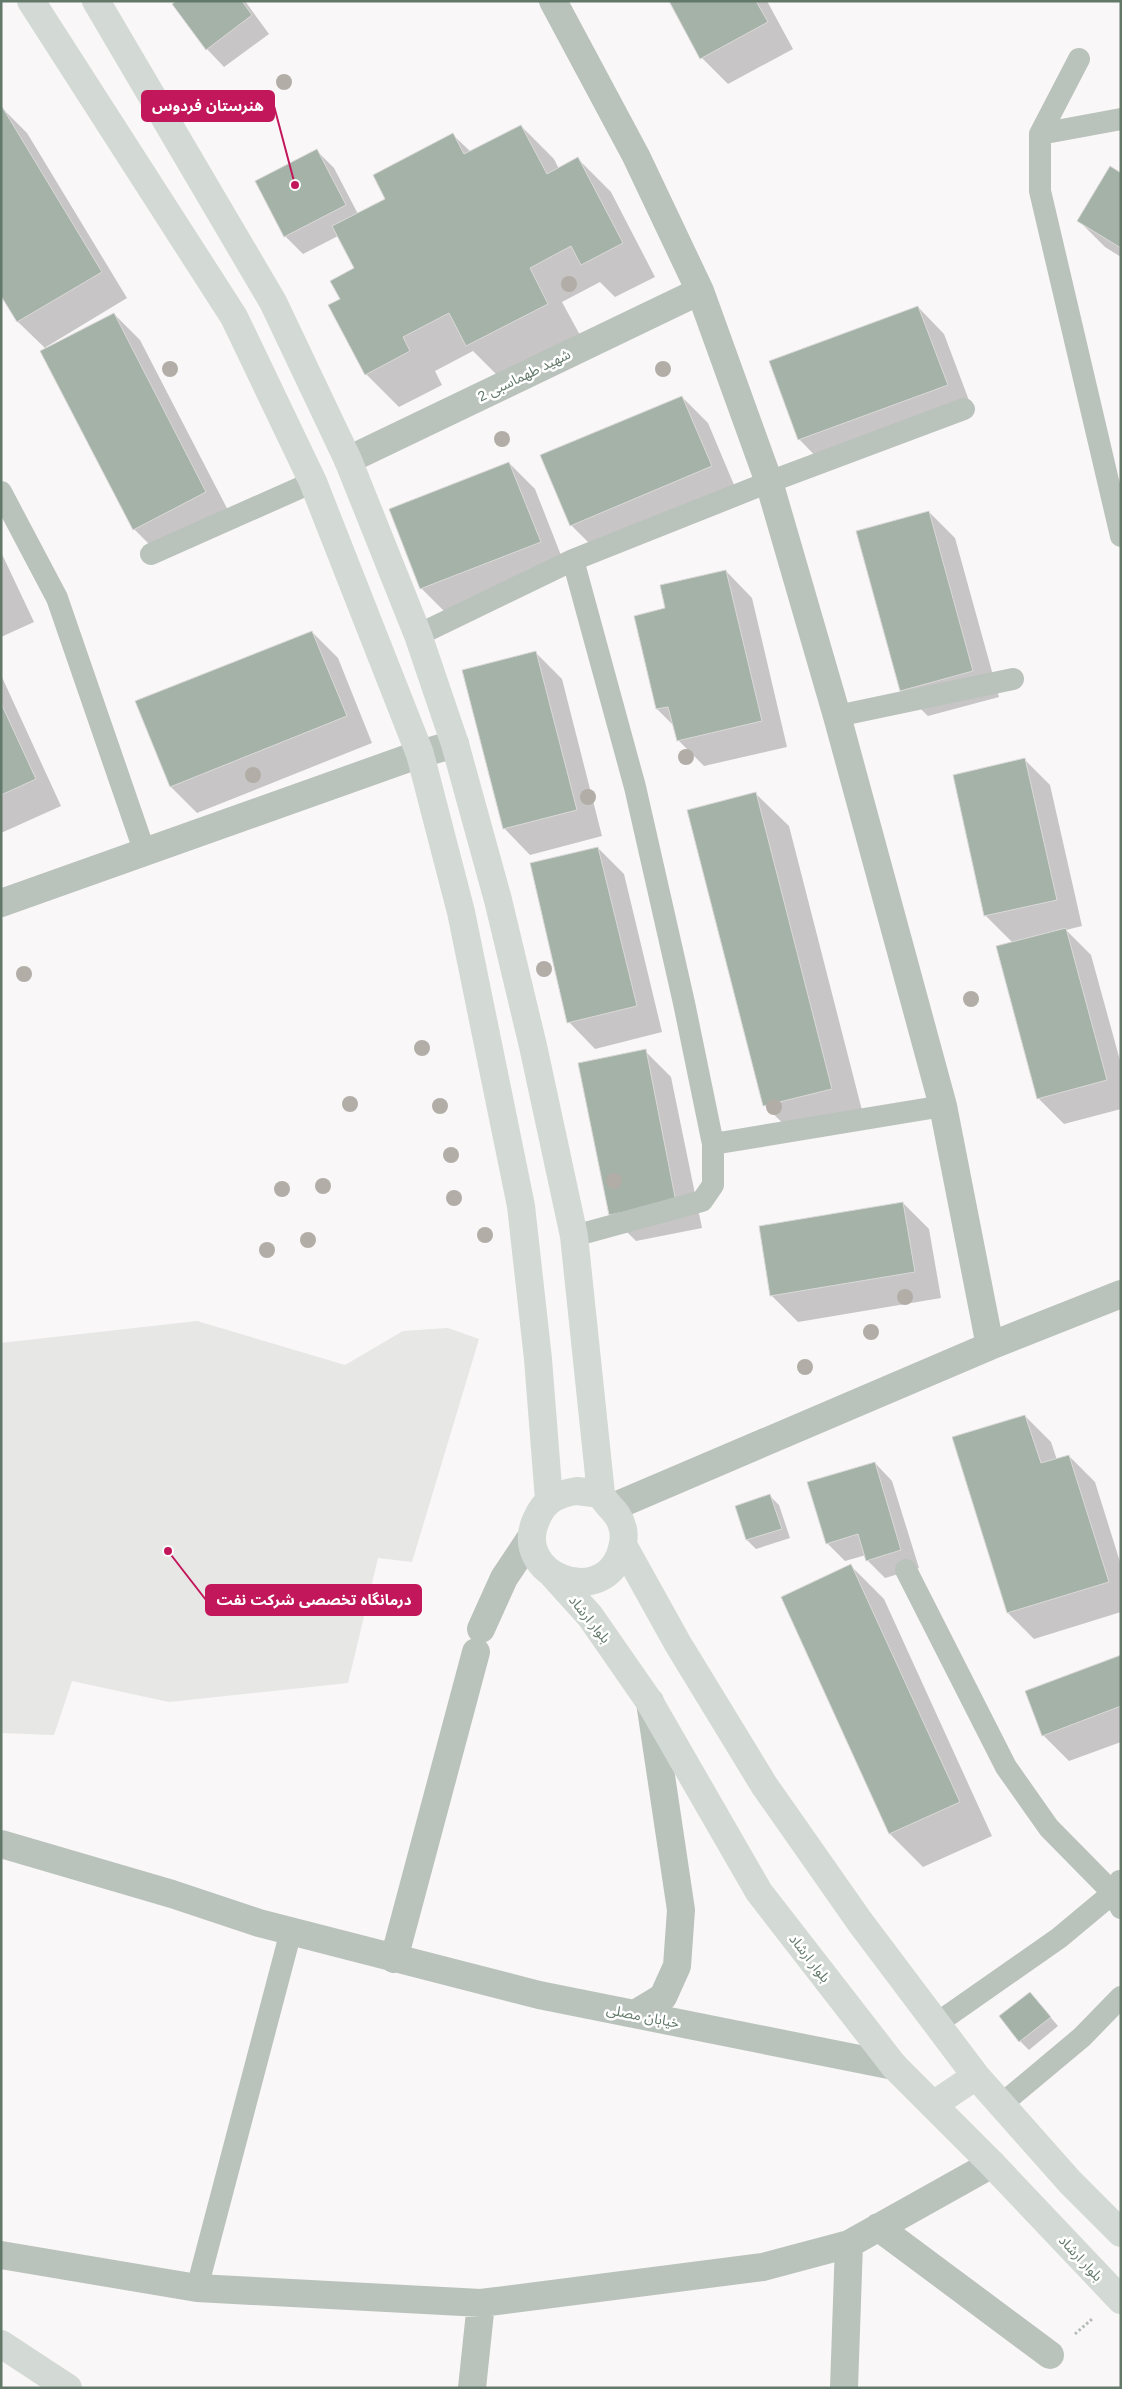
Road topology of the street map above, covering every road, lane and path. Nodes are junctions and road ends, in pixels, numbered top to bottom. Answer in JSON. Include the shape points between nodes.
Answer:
{"nodes":[{"id":1,"x":31,"y":1,"type":"edge"},
{"id":2,"x":96,"y":1,"type":"edge"},
{"id":3,"x":553,"y":1,"type":"edge"},
{"id":4,"x":1079,"y":59,"type":"dead end"},
{"id":5,"x":1121,"y":119,"type":"edge"},
{"id":6,"x":1040,"y":134,"type":"junction"},
{"id":7,"x":700,"y":291,"type":"junction"},
{"id":8,"x":964,"y":409,"type":"dead end"},
{"id":9,"x":348,"y":460,"type":"junction"},
{"id":10,"x":312,"y":482,"type":"junction"},
{"id":11,"x":769,"y":482,"type":"junction"},
{"id":12,"x":1,"y":492,"type":"edge"},
{"id":13,"x":1121,"y":536,"type":"edge"},
{"id":14,"x":151,"y":554,"type":"dead end"},
{"id":15,"x":573,"y":560,"type":"junction"},
{"id":16,"x":418,"y":635,"type":"junction"},
{"id":17,"x":1013,"y":679,"type":"dead end"},
{"id":18,"x":837,"y":716,"type":"junction"},
{"id":19,"x":455,"y":744,"type":"junction"},
{"id":20,"x":420,"y":754,"type":"junction"},
{"id":21,"x":145,"y":853,"type":"junction"},
{"id":22,"x":1,"y":903,"type":"edge"},
{"id":23,"x":943,"y":1106,"type":"junction"},
{"id":24,"x":713,"y":1144,"type":"junction"},
{"id":25,"x":574,"y":1236,"type":"junction"},
{"id":26,"x":1121,"y":1294,"type":"edge"},
{"id":27,"x":990,"y":1346,"type":"junction"},
{"id":28,"x":549,"y":1500,"type":"junction"},
{"id":29,"x":607,"y":1500,"type":"junction"},
{"id":30,"x":532,"y":1536,"type":"junction"},
{"id":31,"x":623,"y":1545,"type":"junction"},
{"id":32,"x":906,"y":1570,"type":"dead end"},
{"id":33,"x":553,"y":1575,"type":"junction"},
{"id":34,"x":649,"y":1701,"type":"junction"},
{"id":35,"x":1,"y":1844,"type":"edge"},
{"id":36,"x":1118,"y":1894,"type":"edge"},
{"id":37,"x":291,"y":1931,"type":"junction"},
{"id":38,"x":394,"y":1959,"type":"junction"},
{"id":39,"x":1121,"y":1997,"type":"edge"},
{"id":40,"x":635,"y":2014,"type":"junction"},
{"id":41,"x":936,"y":2024,"type":"junction"},
{"id":42,"x":894,"y":2066,"type":"junction"},
{"id":43,"x":976,"y":2076,"type":"junction"},
{"id":44,"x":1002,"y":2104,"type":"junction"},
{"id":45,"x":933,"y":2105,"type":"junction"},
{"id":46,"x":992,"y":2164,"type":"junction"},
{"id":47,"x":878,"y":2227,"type":"junction"},
{"id":48,"x":1121,"y":2233,"type":"edge"},
{"id":49,"x":848,"y":2244,"type":"junction"},
{"id":50,"x":1,"y":2255,"type":"edge"},
{"id":51,"x":197,"y":2288,"type":"junction"},
{"id":52,"x":1119,"y":2299,"type":"edge"},
{"id":53,"x":481,"y":2302,"type":"junction"},
{"id":54,"x":1,"y":2344,"type":"edge"},
{"id":55,"x":1050,"y":2355,"type":"joint"},
{"id":56,"x":68,"y":2388,"type":"edge"},
{"id":57,"x":472,"y":2388,"type":"edge"},
{"id":58,"x":844,"y":2388,"type":"edge"}],
"edges":[{"from":1,"to":10,"type":"main road","via":[[234,317]]},
{"from":2,"to":9,"type":"main road","via":[[273,302]]},
{"from":3,"to":7,"type":"street","via":[[636,156]]},
{"from":4,"to":6,"type":"lane"},
{"from":5,"to":6,"type":"lane"},
{"from":6,"to":13,"type":"lane","via":[[1040,191]]},
{"from":7,"to":9,"type":"street","name":"شهید طهماسبی 2"},
{"from":7,"to":11,"type":"street"},
{"from":8,"to":11,"type":"lane"},
{"from":9,"to":16,"type":"main road"},
{"from":10,"to":14,"type":"lane"},
{"from":10,"to":20,"type":"main road"},
{"from":11,"to":15,"type":"lane"},
{"from":11,"to":18,"type":"street"},
{"from":12,"to":21,"type":"lane","via":[[57,598]]},
{"from":15,"to":16,"type":"lane"},
{"from":15,"to":24,"type":"lane","via":[[635,787]]},
{"from":16,"to":19,"type":"main road"},
{"from":17,"to":18,"type":"lane"},
{"from":18,"to":23,"type":"street"},
{"from":19,"to":20,"type":"street"},
{"from":19,"to":25,"type":"main road","via":[[501,909]]},
{"from":20,"to":21,"type":"street"},
{"from":20,"to":28,"type":"main road","via":[[461,912],[521,1206]]},
{"from":21,"to":22,"type":"street"},
{"from":23,"to":24,"type":"lane"},
{"from":23,"to":27,"type":"street"},
{"from":24,"to":25,"type":"lane","via":[[713,1185],[702,1201]]},
{"from":25,"to":29,"type":"main road"},
{"from":26,"to":27,"type":"street"},
{"from":27,"to":29,"type":"street"},
{"from":28,"to":29,"type":"main road","via":[[577,1491]]},
{"from":28,"to":30,"type":"main road","via":[[542,1507]]},
{"from":29,"to":31,"type":"main road","via":[[620,1518],[624,1531]]},
{"from":30,"to":33,"type":"main road","via":[[535,1551]]},
{"from":30,"to":38,"type":"street","via":[[504,1578],[479,1641]]},
{"from":31,"to":33,"type":"main road","via":[[609,1571],[596,1579],[581,1583]]},
{"from":31,"to":41,"type":"main road","via":[[678,1644],[764,1785]]},
{"from":32,"to":36,"type":"lane","via":[[1006,1767],[1049,1828]]},
{"from":33,"to":34,"type":"main road","name":"بلوار ارشاد","via":[[590,1616]]},
{"from":34,"to":40,"type":"street","via":[[680,1910],[677,1966],[663,1997]]},
{"from":34,"to":42,"type":"main road","name":"بلوار ارشاد","via":[[759,1892]]},
{"from":35,"to":37,"type":"street","name":"خیابان مصلی"},
{"from":36,"to":41,"type":"lane"},
{"from":37,"to":38,"type":"street","name":"خیابان مصلی"},
{"from":37,"to":51,"type":"lane"},
{"from":38,"to":40,"type":"street","name":"خیابان مصلی","via":[[539,1995]]},
{"from":39,"to":44,"type":"lane","via":[[1082,2038]]},
{"from":40,"to":42,"type":"street","name":"خیابان مصلی"},
{"from":41,"to":43,"type":"main road"},
{"from":42,"to":45,"type":"main road","name":"بلوار ارشاد"},
{"from":43,"to":44,"type":"main road"},
{"from":43,"to":45,"type":"main road"},
{"from":44,"to":48,"type":"main road","via":[[1070,2182]]},
{"from":45,"to":46,"type":"main road","name":"بلوار ارشاد"},
{"from":46,"to":47,"type":"street"},
{"from":46,"to":52,"type":"main road","name":"بلوار ارشاد"},
{"from":47,"to":49,"type":"street"},
{"from":47,"to":55,"type":"street"},
{"from":49,"to":53,"type":"street","via":[[763,2267]]},
{"from":49,"to":58,"type":"street"},
{"from":50,"to":51,"type":"street"},
{"from":51,"to":53,"type":"street"},
{"from":52,"to":55,"type":"path"},
{"from":53,"to":57,"type":"street"},
{"from":54,"to":56,"type":"main road"}]}
